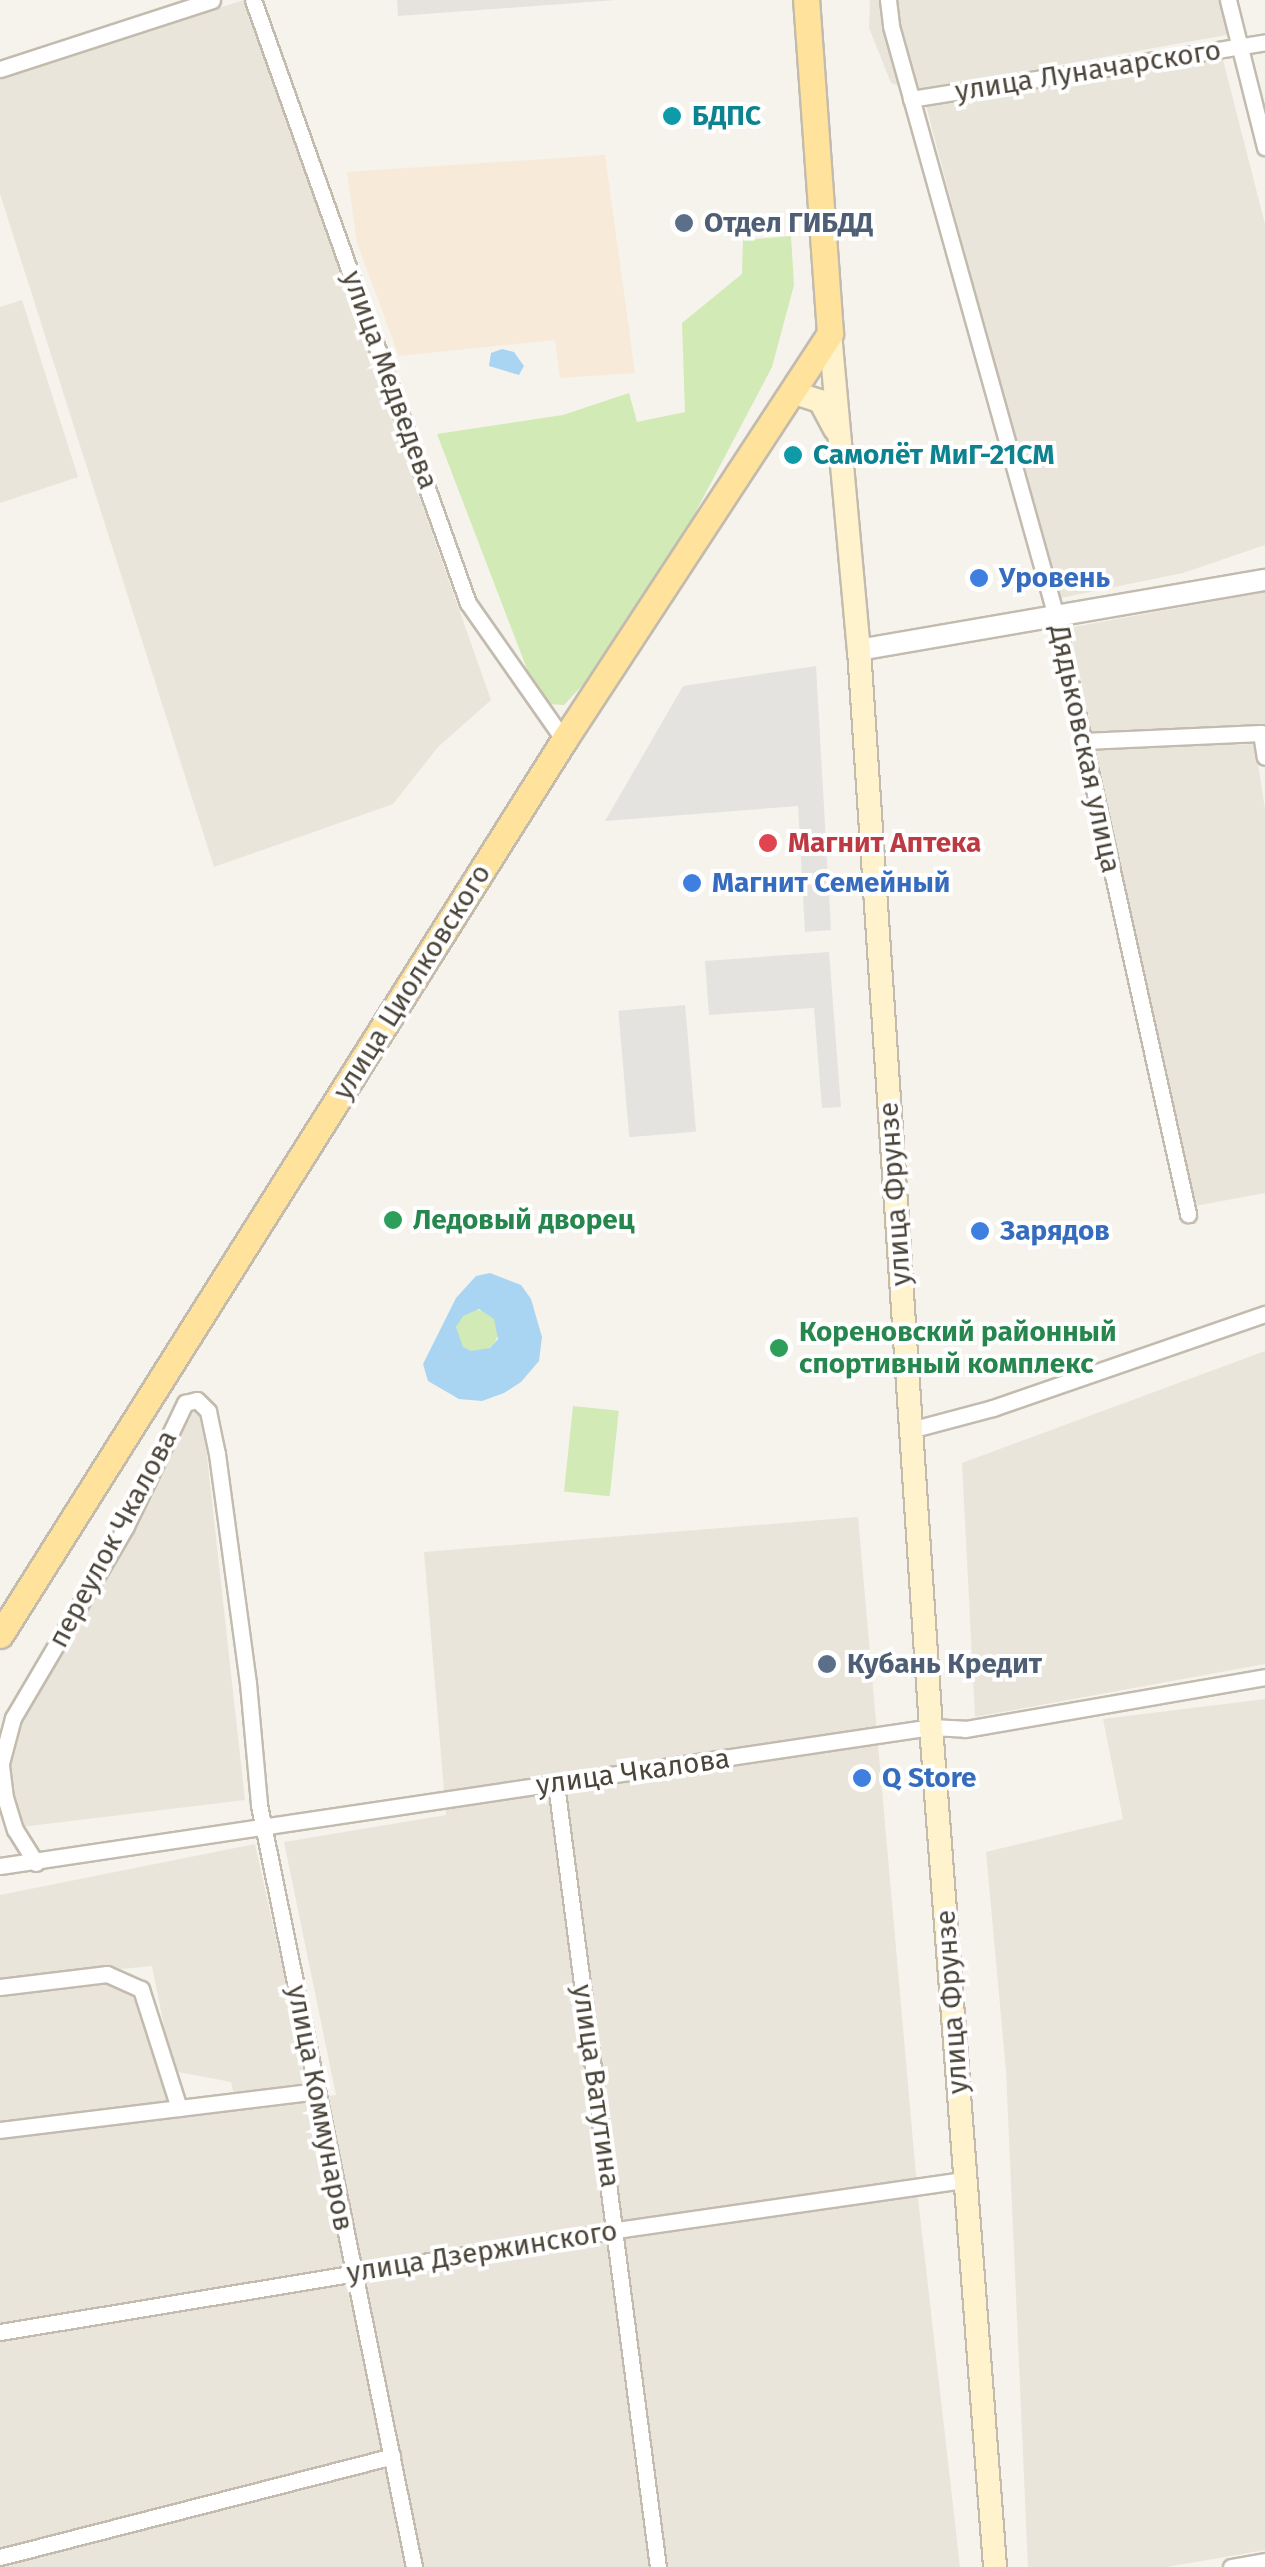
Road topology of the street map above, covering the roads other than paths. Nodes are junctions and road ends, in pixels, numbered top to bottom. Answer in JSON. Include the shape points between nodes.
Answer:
{"nodes":[{"id":1,"x":212,"y":0,"type":"edge"},
{"id":2,"x":253,"y":0,"type":"edge"},
{"id":3,"x":806,"y":0,"type":"edge"},
{"id":4,"x":888,"y":0,"type":"edge"},
{"id":5,"x":1228,"y":0,"type":"edge"},
{"id":6,"x":1265,"y":42,"type":"edge"},
{"id":7,"x":1239,"y":46,"type":"junction"},
{"id":8,"x":0,"y":70,"type":"edge"},
{"id":9,"x":911,"y":100,"type":"junction"},
{"id":10,"x":1265,"y":148,"type":"edge"},
{"id":11,"x":830,"y":333,"type":"junction"},
{"id":12,"x":792,"y":392,"type":"junction"},
{"id":13,"x":840,"y":441,"type":"junction"},
{"id":14,"x":1265,"y":580,"type":"edge"},
{"id":15,"x":1056,"y":613,"type":"junction"},
{"id":16,"x":859,"y":650,"type":"junction"},
{"id":17,"x":564,"y":740,"type":"junction"},
{"id":18,"x":1084,"y":741,"type":"junction"},
{"id":19,"x":1265,"y":757,"type":"edge"},
{"id":20,"x":1188,"y":1214,"type":"dead end"},
{"id":21,"x":1265,"y":1314,"type":"edge"},
{"id":22,"x":910,"y":1430,"type":"junction"},
{"id":23,"x":0,"y":1635,"type":"edge"},
{"id":24,"x":1265,"y":1677,"type":"edge"},
{"id":25,"x":931,"y":1728,"type":"junction"},
{"id":26,"x":556,"y":1784,"type":"junction"},
{"id":27,"x":263,"y":1824,"type":"junction"},
{"id":28,"x":36,"y":1862,"type":"junction"},
{"id":29,"x":0,"y":1866,"type":"edge"},
{"id":30,"x":0,"y":1988,"type":"edge"},
{"id":31,"x":317,"y":2091,"type":"junction"},
{"id":32,"x":179,"y":2108,"type":"junction"},
{"id":33,"x":0,"y":2130,"type":"edge"},
{"id":34,"x":964,"y":2180,"type":"junction"},
{"id":35,"x":616,"y":2230,"type":"junction"},
{"id":36,"x":352,"y":2273,"type":"junction"},
{"id":37,"x":0,"y":2332,"type":"edge"},
{"id":38,"x":392,"y":2456,"type":"junction"},
{"id":39,"x":0,"y":2556,"type":"edge"},
{"id":40,"x":1265,"y":2561,"type":"edge"},
{"id":41,"x":414,"y":2567,"type":"edge"},
{"id":42,"x":658,"y":2567,"type":"edge"},
{"id":43,"x":995,"y":2567,"type":"edge"},
{"id":44,"x":1230,"y":2567,"type":"edge"}],
"edges":[{"from":1,"to":8,"type":"street"},
{"from":2,"to":17,"type":"street","name":"улица Медведева","via":[[468,602]]},
{"from":3,"to":11,"type":"main road","name":"улица Фрунзе"},
{"from":4,"to":9,"type":"street","name":"Дядьковская улица"},
{"from":5,"to":7,"type":"street"},
{"from":6,"to":7,"type":"street","name":"улица Луначарского"},
{"from":7,"to":9,"type":"street","name":"улица Луначарского"},
{"from":7,"to":10,"type":"street"},
{"from":9,"to":15,"type":"street","name":"Дядьковская улица"},
{"from":11,"to":12,"type":"main road","name":"улица Циолковского"},
{"from":11,"to":13,"type":"main road","name":"улица Фрунзе"},
{"from":12,"to":13,"type":"main road","via":[[820,401]]},
{"from":12,"to":17,"type":"main road","name":"улица Циолковского"},
{"from":13,"to":16,"type":"main road","name":"улица Фрунзе"},
{"from":14,"to":15,"type":"street"},
{"from":15,"to":16,"type":"street"},
{"from":15,"to":18,"type":"street","name":"Дядьковская улица"},
{"from":16,"to":22,"type":"main road","name":"улица Фрунзе"},
{"from":17,"to":23,"type":"main road","name":"улица Циолковского"},
{"from":18,"to":19,"type":"street","via":[[1261,733]]},
{"from":18,"to":20,"type":"street","name":"Дядьковская улица"},
{"from":21,"to":22,"type":"street"},
{"from":22,"to":25,"type":"main road","name":"улица Фрунзе"},
{"from":24,"to":25,"type":"street","name":"улица Чкалова","via":[[966,1729]]},
{"from":25,"to":26,"type":"street","name":"улица Чкалова"},
{"from":25,"to":34,"type":"main road","name":"улица Фрунзе"},
{"from":26,"to":27,"type":"street","name":"улица Чкалова"},
{"from":26,"to":35,"type":"street","name":"улица Ватутина"},
{"from":27,"to":28,"type":"street","name":"улица Чкалова"},
{"from":27,"to":28,"type":"street","name":"переулок Чкалова","via":[[216,1454],[208,1411],[197,1400],[185,1403],[125,1528],[13,1718],[1,1763],[5,1798]]},
{"from":27,"to":31,"type":"street","name":"улица Коммунаров"},
{"from":28,"to":29,"type":"street","name":"улица Чкалова"},
{"from":30,"to":32,"type":"street","via":[[107,1974],[141,1990]]},
{"from":31,"to":32,"type":"street"},
{"from":31,"to":36,"type":"street","name":"улица Коммунаров"},
{"from":32,"to":33,"type":"street"},
{"from":34,"to":35,"type":"street","name":"улица Дзержинского"},
{"from":34,"to":43,"type":"main road","name":"улица Фрунзе"},
{"from":35,"to":36,"type":"street","name":"улица Дзержинского"},
{"from":35,"to":42,"type":"street","name":"улица Ватутина"},
{"from":36,"to":37,"type":"street","name":"улица Дзержинского"},
{"from":36,"to":38,"type":"street","name":"улица Коммунаров"},
{"from":38,"to":39,"type":"street"},
{"from":38,"to":41,"type":"street","name":"улица Коммунаров"},
{"from":40,"to":44,"type":"street"}]}
